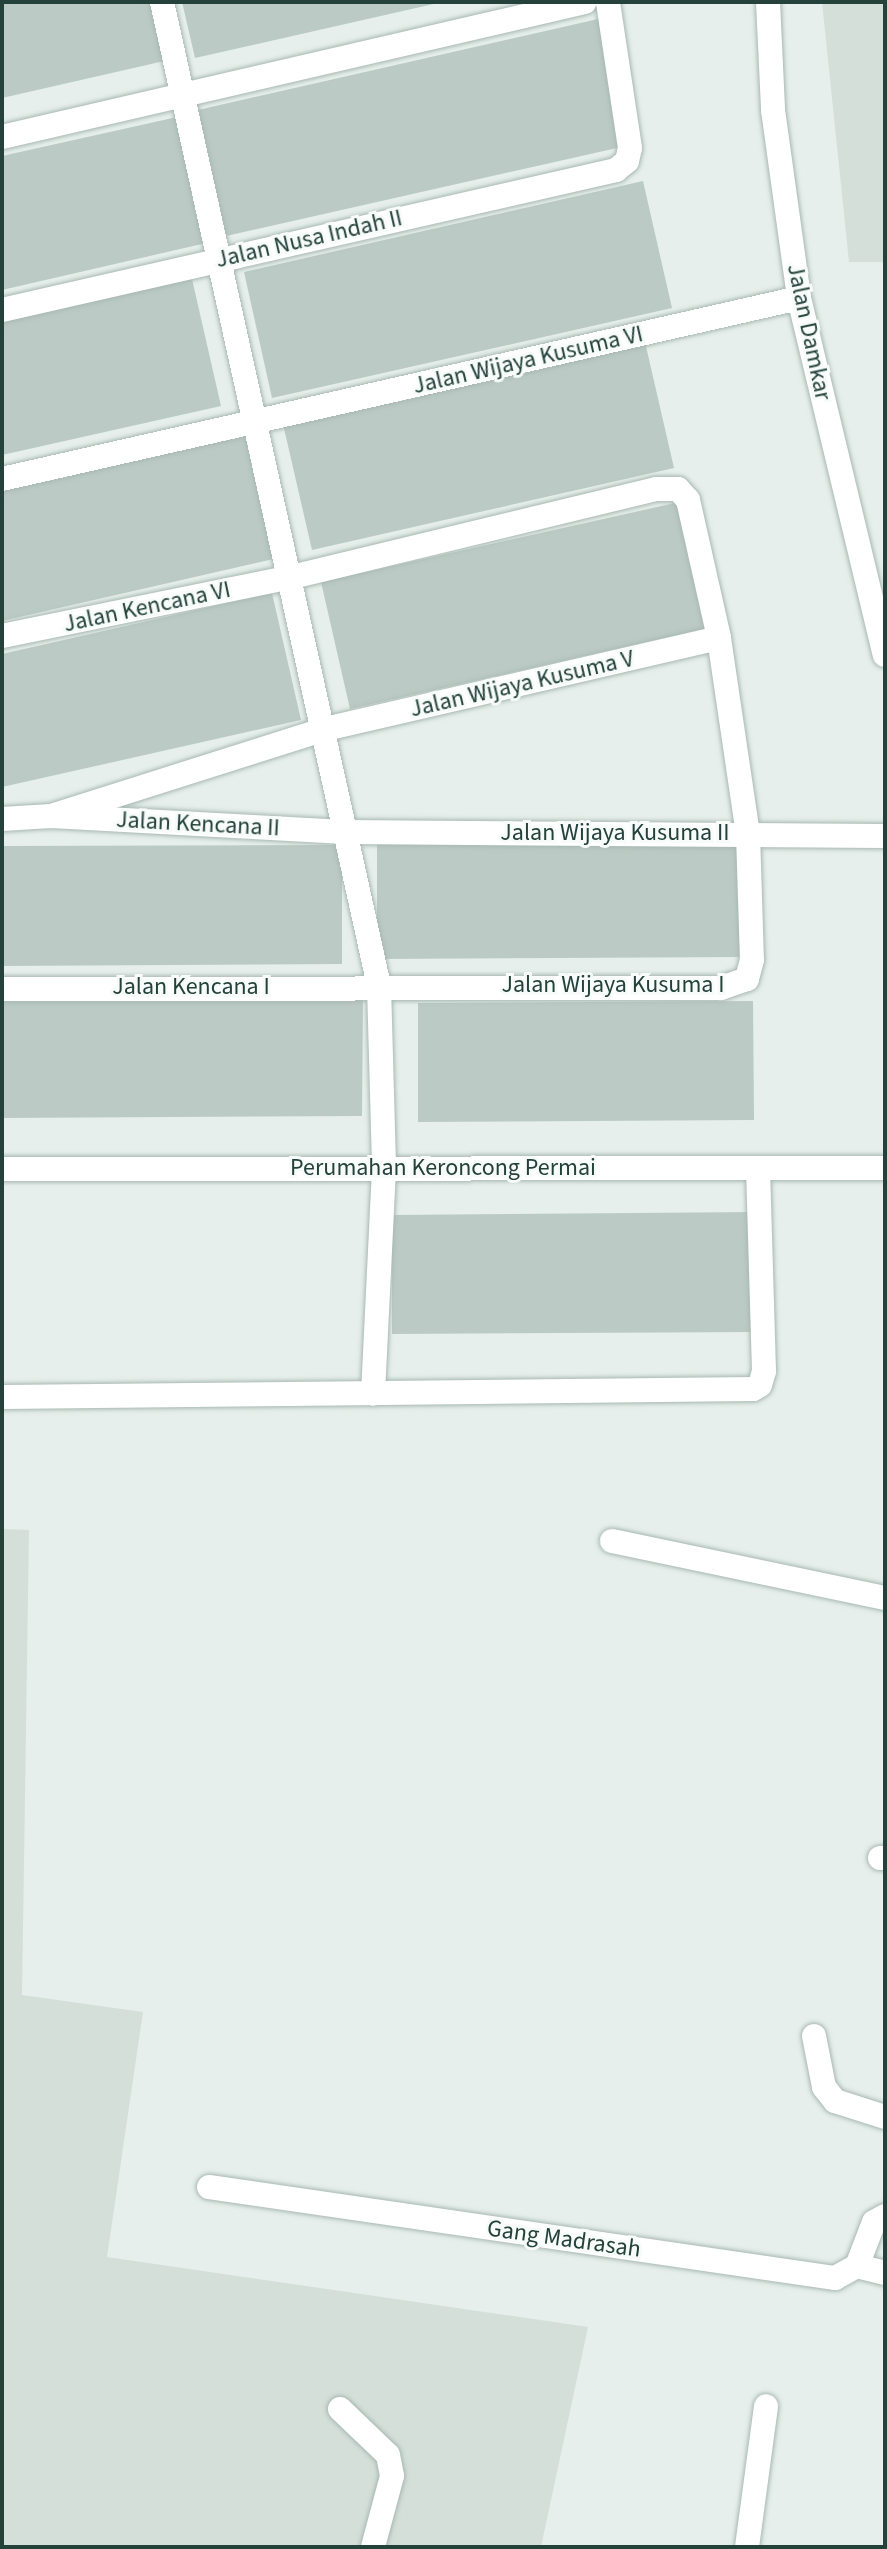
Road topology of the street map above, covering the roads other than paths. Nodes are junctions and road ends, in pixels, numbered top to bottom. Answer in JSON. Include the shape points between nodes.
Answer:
{"nodes":[{"id":1,"x":162,"y":2,"type":"edge"},
{"id":2,"x":585,"y":2,"type":"edge"},
{"id":3,"x":608,"y":2,"type":"edge"},
{"id":4,"x":768,"y":2,"type":"edge"},
{"id":5,"x":184,"y":96,"type":"junction"},
{"id":6,"x":2,"y":137,"type":"edge"},
{"id":7,"x":221,"y":259,"type":"junction"},
{"id":8,"x":799,"y":298,"type":"junction"},
{"id":9,"x":2,"y":310,"type":"edge"},
{"id":10,"x":258,"y":423,"type":"junction"},
{"id":11,"x":2,"y":479,"type":"edge"},
{"id":12,"x":292,"y":577,"type":"junction"},
{"id":13,"x":2,"y":636,"type":"edge"},
{"id":14,"x":719,"y":638,"type":"junction"},
{"id":15,"x":885,"y":655,"type":"edge"},
{"id":16,"x":325,"y":729,"type":"junction"},
{"id":17,"x":51,"y":816,"type":"junction"},
{"id":18,"x":2,"y":819,"type":"edge"},
{"id":19,"x":345,"y":832,"type":"junction"},
{"id":20,"x":748,"y":834,"type":"junction"},
{"id":21,"x":885,"y":836,"type":"edge"},
{"id":22,"x":379,"y":986,"type":"junction"},
{"id":23,"x":2,"y":989,"type":"edge"},
{"id":24,"x":758,"y":1168,"type":"junction"},
{"id":25,"x":885,"y":1168,"type":"edge"},
{"id":26,"x":2,"y":1169,"type":"edge"},
{"id":27,"x":384,"y":1169,"type":"junction"},
{"id":28,"x":373,"y":1394,"type":"junction"},
{"id":29,"x":2,"y":1397,"type":"edge"},
{"id":30,"x":612,"y":1541,"type":"dead end"},
{"id":31,"x":885,"y":1598,"type":"edge"},
{"id":32,"x":814,"y":2036,"type":"dead end"},
{"id":33,"x":885,"y":2117,"type":"edge"},
{"id":34,"x":209,"y":2187,"type":"dead end"},
{"id":35,"x":885,"y":2216,"type":"edge"},
{"id":36,"x":857,"y":2266,"type":"junction"},
{"id":37,"x":885,"y":2273,"type":"edge"},
{"id":38,"x":766,"y":2406,"type":"dead end"},
{"id":39,"x":340,"y":2409,"type":"dead end"},
{"id":40,"x":373,"y":2547,"type":"edge"},
{"id":41,"x":747,"y":2547,"type":"edge"}],
"edges":[{"from":1,"to":5,"type":"street"},
{"from":2,"to":5,"type":"street"},
{"from":3,"to":7,"type":"street","name":"Jalan Nusa Indah II","via":[[630,148],[627,161],[616,170]]},
{"from":4,"to":8,"type":"street","name":"Jalan Damkar","via":[[773,110]]},
{"from":5,"to":6,"type":"street"},
{"from":5,"to":7,"type":"street"},
{"from":7,"to":9,"type":"street","name":"Jalan Nusa Indah II"},
{"from":7,"to":10,"type":"street"},
{"from":8,"to":10,"type":"street","name":"Jalan Wijaya Kusuma VI"},
{"from":8,"to":15,"type":"street","name":"Jalan Damkar"},
{"from":10,"to":11,"type":"street"},
{"from":10,"to":12,"type":"street"},
{"from":12,"to":13,"type":"street","name":"Jalan Kencana VI"},
{"from":12,"to":14,"type":"street","name":"Jalan Wijaya Kusuma I","via":[[656,489],[678,489],[688,500]]},
{"from":12,"to":16,"type":"street"},
{"from":14,"to":16,"type":"street","name":"Jalan Wijaya Kusuma V"},
{"from":14,"to":20,"type":"street","name":"Jalan Wijaya Kusuma I"},
{"from":16,"to":17,"type":"street","name":"Jalan Wijaya Kusuma V"},
{"from":16,"to":19,"type":"street"},
{"from":17,"to":18,"type":"street"},
{"from":17,"to":19,"type":"street","name":"Jalan Kencana II"},
{"from":19,"to":20,"type":"street","name":"Jalan Wijaya Kusuma II"},
{"from":19,"to":22,"type":"street"},
{"from":20,"to":21,"type":"street","name":"Jalan Wijaya Kusuma II"},
{"from":20,"to":22,"type":"street","name":"Jalan Wijaya Kusuma I","via":[[752,960],[747,979],[735,985]]},
{"from":22,"to":23,"type":"street","name":"Jalan Kencana I"},
{"from":22,"to":27,"type":"street"},
{"from":24,"to":25,"type":"street","name":"Perumahan Keroncong Permai"},
{"from":24,"to":27,"type":"street","name":"Perumahan Keroncong Permai"},
{"from":24,"to":28,"type":"street","via":[[764,1371],[760,1385],[745,1390]]},
{"from":26,"to":27,"type":"street","name":"Perumahan Keroncong Permai"},
{"from":27,"to":28,"type":"street"},
{"from":28,"to":29,"type":"street"},
{"from":30,"to":31,"type":"street"},
{"from":32,"to":33,"type":"street","via":[[824,2087],[835,2101]]},
{"from":34,"to":36,"type":"street","name":"Gang Madrasah","via":[[835,2278]]},
{"from":35,"to":36,"type":"street","via":[[874,2222]]},
{"from":36,"to":37,"type":"street"},
{"from":38,"to":41,"type":"street"},
{"from":39,"to":40,"type":"street","via":[[388,2455],[392,2476]]}]}
